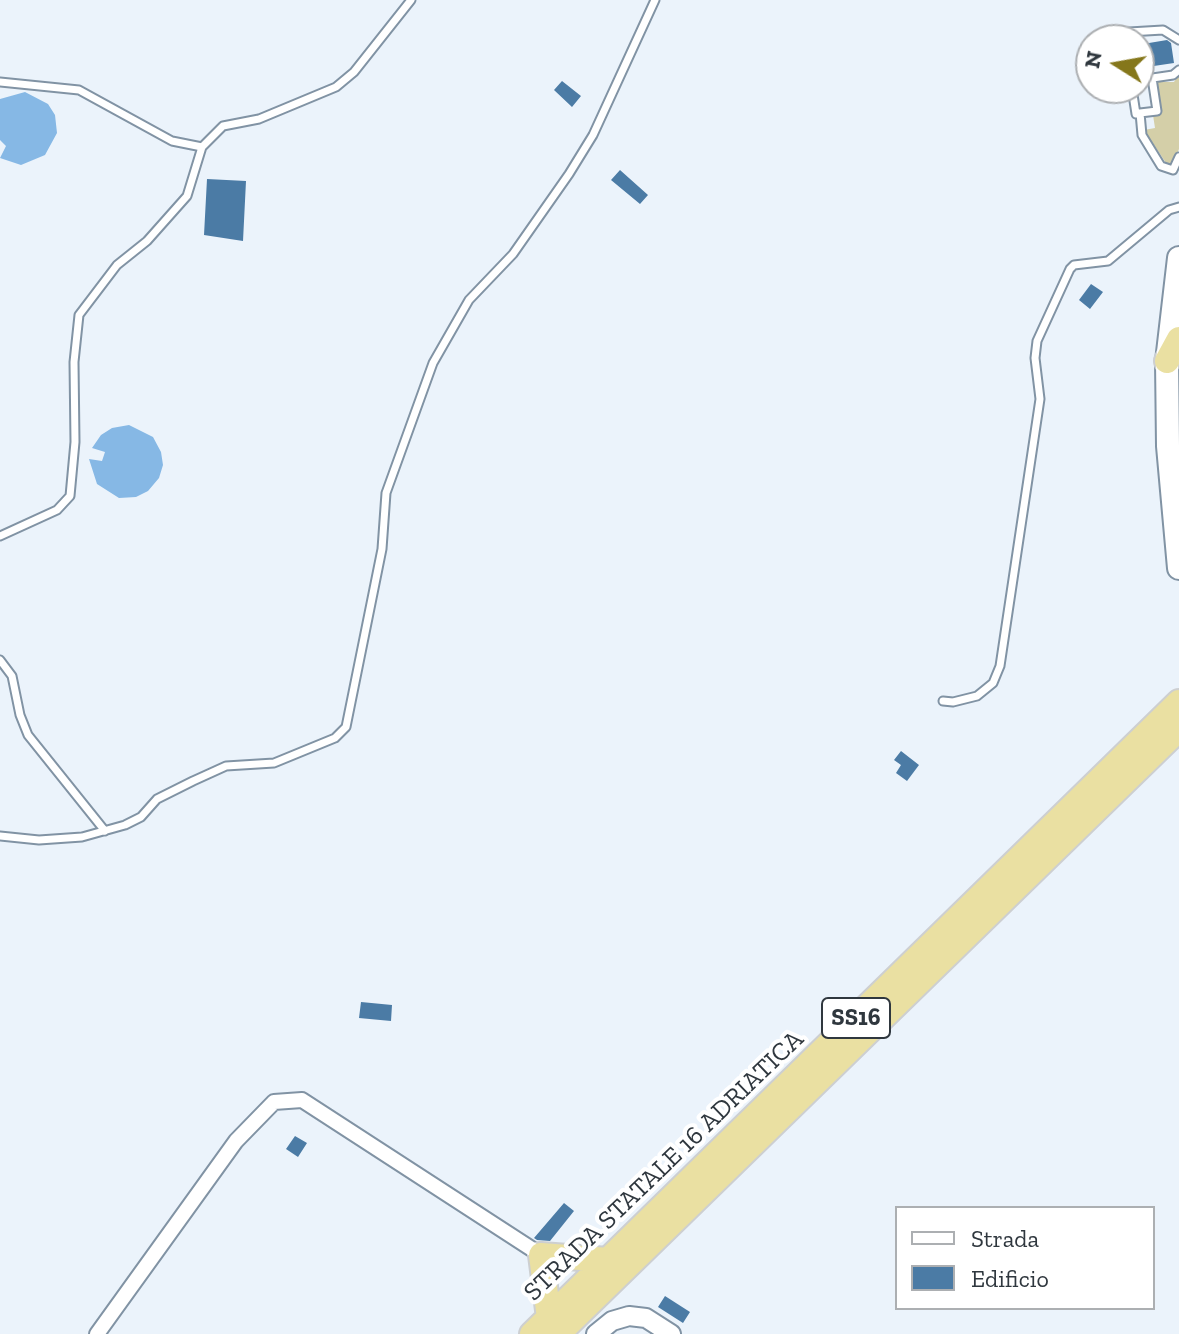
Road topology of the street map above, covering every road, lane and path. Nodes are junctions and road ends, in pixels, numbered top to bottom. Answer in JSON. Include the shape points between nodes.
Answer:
{"nodes":[{"id":1,"x":411,"y":0,"type":"edge"},
{"id":2,"x":655,"y":0,"type":"edge"},
{"id":3,"x":1155,"y":30,"type":"edge"},
{"id":4,"x":1179,"y":40,"type":"edge"},
{"id":5,"x":1179,"y":70,"type":"edge"},
{"id":6,"x":1155,"y":77,"type":"edge"},
{"id":7,"x":0,"y":82,"type":"edge"},
{"id":8,"x":1155,"y":98,"type":"edge"},
{"id":9,"x":1134,"y":104,"type":"edge"},
{"id":10,"x":1140,"y":113,"type":"junction"},
{"id":11,"x":202,"y":147,"type":"junction"},
{"id":12,"x":1179,"y":157,"type":"edge"},
{"id":13,"x":1179,"y":207,"type":"edge"},
{"id":14,"x":1179,"y":258,"type":"edge"},
{"id":15,"x":1179,"y":339,"type":"edge"},
{"id":16,"x":1167,"y":361,"type":"junction"},
{"id":17,"x":0,"y":536,"type":"edge"},
{"id":18,"x":1179,"y":568,"type":"edge"},
{"id":19,"x":0,"y":660,"type":"edge"},
{"id":20,"x":943,"y":701,"type":"dead end"},
{"id":21,"x":1179,"y":702,"type":"edge"},
{"id":22,"x":1179,"y":729,"type":"edge"},
{"id":23,"x":105,"y":831,"type":"junction"},
{"id":24,"x":0,"y":836,"type":"edge"},
{"id":25,"x":541,"y":1255,"type":"junction"},
{"id":26,"x":608,"y":1260,"type":"junction"},
{"id":27,"x":547,"y":1329,"type":"edge"},
{"id":28,"x":97,"y":1334,"type":"edge"},
{"id":29,"x":596,"y":1334,"type":"edge"},
{"id":30,"x":671,"y":1334,"type":"edge"}],
"edges":[{"from":1,"to":11,"type":"lane","via":[[336,87],[259,119],[223,126]]},
{"from":2,"to":23,"type":"lane","via":[[593,135],[513,254],[469,300],[433,363],[388,482],[382,549],[346,727],[335,738],[274,763],[226,766],[157,799],[141,817]]},
{"from":3,"to":4,"type":"lane"},
{"from":5,"to":6,"type":"lane"},
{"from":7,"to":11,"type":"lane","via":[[79,90],[172,141]]},
{"from":8,"to":10,"type":"lane","via":[[1157,111]]},
{"from":9,"to":10,"type":"lane"},
{"from":10,"to":12,"type":"lane","via":[[1142,135],[1163,169],[1175,168]]},
{"from":11,"to":17,"type":"lane","via":[[187,196],[117,265],[79,315],[70,496],[57,510]]},
{"from":13,"to":20,"type":"lane","via":[[1108,261],[1070,269],[1037,341],[1040,399],[1000,666],[993,683],[977,696]]},
{"from":14,"to":16,"type":"main road"},
{"from":15,"to":16,"type":"highway"},
{"from":16,"to":18,"type":"main road"},
{"from":19,"to":23,"type":"lane","via":[[12,676],[28,735]]},
{"from":21,"to":26,"type":"highway","name":"STRADA STATALE 16 ADRIATICA","number":"SS16"},
{"from":22,"to":27,"type":"highway","name":"STRADA STATALE 16 ADRIATICA","number":"SS16"},
{"from":23,"to":24,"type":"lane","via":[[39,840]]},
{"from":25,"to":26,"type":"highway"},
{"from":25,"to":27,"type":"highway"},
{"from":25,"to":28,"type":"street","via":[[302,1100],[274,1102],[236,1141]]},
{"from":26,"to":27,"type":"highway","name":"STRADA STATALE 16 ADRIATICA","number":"SS16"},
{"from":29,"to":30,"type":"street","via":[[629,1316],[646,1318]]}]}
